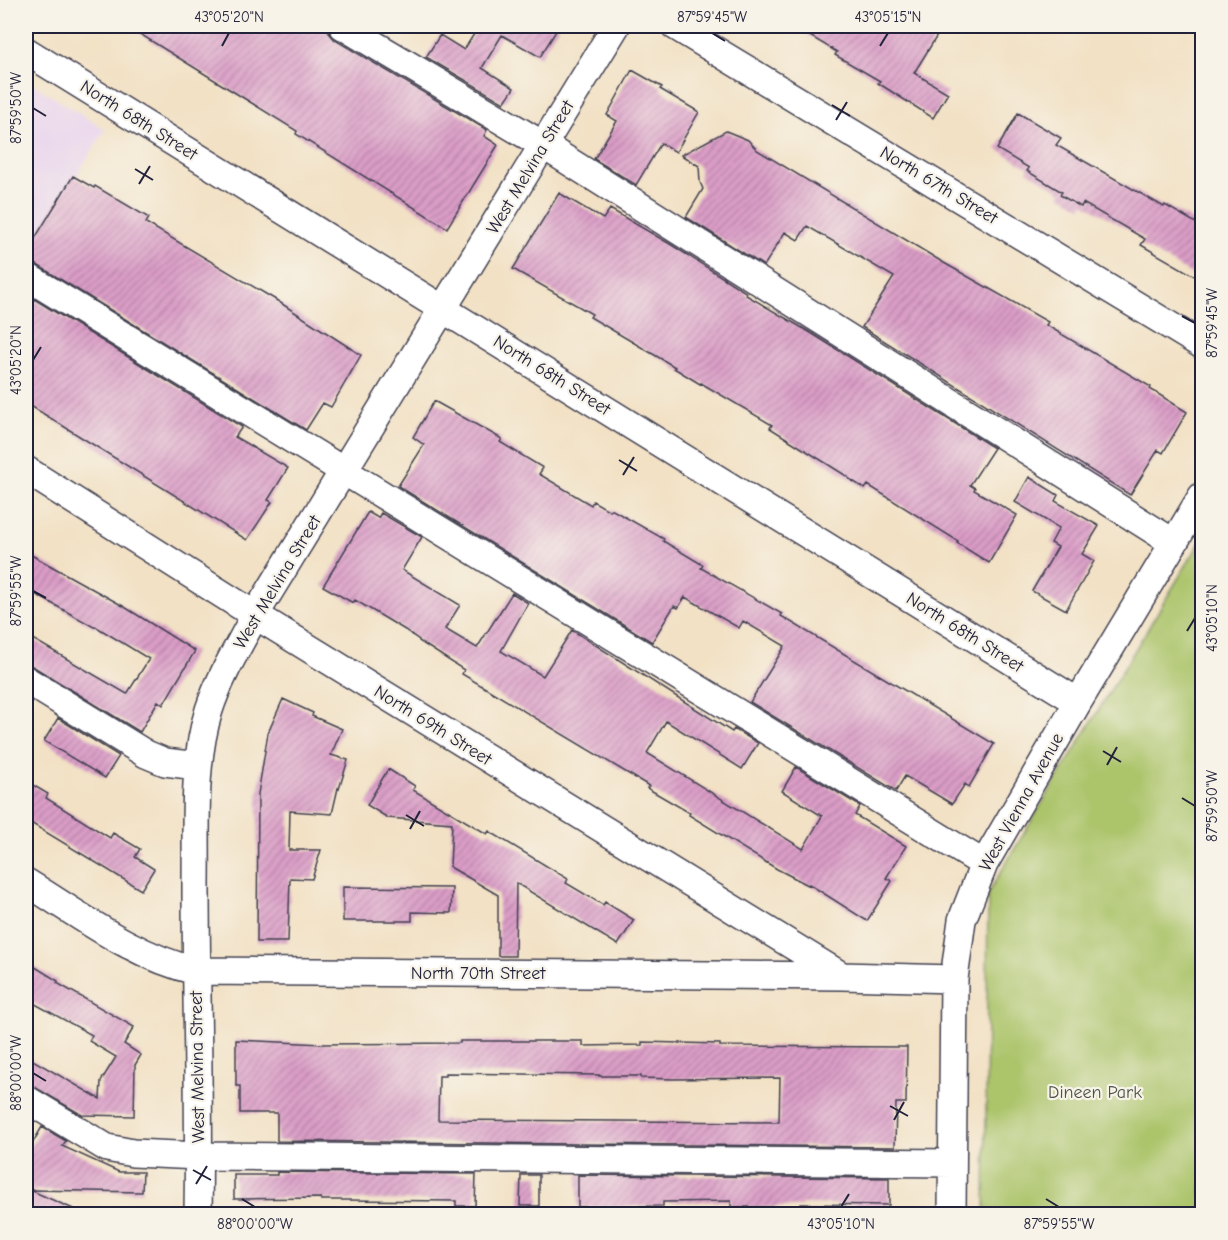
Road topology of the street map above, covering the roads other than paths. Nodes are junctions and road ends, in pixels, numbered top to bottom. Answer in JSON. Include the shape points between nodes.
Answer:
{"nodes":[{"id":1,"x":343,"y":26,"type":"edge"},
{"id":2,"x":616,"y":26,"type":"edge"},
{"id":3,"x":675,"y":26,"type":"edge"},
{"id":4,"x":26,"y":51,"type":"edge"},
{"id":5,"x":543,"y":145,"type":"junction"},
{"id":6,"x":26,"y":276,"type":"edge"},
{"id":7,"x":443,"y":308,"type":"junction"},
{"id":8,"x":1203,"y":345,"type":"edge"},
{"id":9,"x":26,"y":470,"type":"edge"},
{"id":10,"x":342,"y":472,"type":"junction"},
{"id":11,"x":1203,"y":496,"type":"edge"},
{"id":12,"x":1174,"y":543,"type":"junction"},
{"id":13,"x":255,"y":615,"type":"junction"},
{"id":14,"x":26,"y":680,"type":"edge"},
{"id":15,"x":1078,"y":702,"type":"junction"},
{"id":16,"x":197,"y":766,"type":"junction"},
{"id":17,"x":984,"y":864,"type":"junction"},
{"id":18,"x":26,"y":882,"type":"edge"},
{"id":19,"x":196,"y":971,"type":"junction"},
{"id":20,"x":842,"y":976,"type":"junction"},
{"id":21,"x":954,"y":979,"type":"junction"},
{"id":22,"x":26,"y":1099,"type":"edge"},
{"id":23,"x":199,"y":1156,"type":"junction"},
{"id":24,"x":952,"y":1163,"type":"junction"},
{"id":25,"x":198,"y":1215,"type":"edge"},
{"id":26,"x":952,"y":1215,"type":"edge"}],
"edges":[{"from":1,"to":5,"type":"street"},
{"from":2,"to":5,"type":"street","name":"West Melvina Street"},
{"from":3,"to":8,"type":"street","name":"North 67th Street"},
{"from":4,"to":7,"type":"street","name":"North 68th Street"},
{"from":5,"to":7,"type":"street","name":"West Melvina Street"},
{"from":5,"to":12,"type":"street"},
{"from":6,"to":10,"type":"street"},
{"from":7,"to":10,"type":"street","name":"West Melvina Street"},
{"from":7,"to":15,"type":"street","name":"North 68th Street"},
{"from":9,"to":13,"type":"street","name":"North 69th Street"},
{"from":10,"to":13,"type":"street","name":"West Melvina Street"},
{"from":10,"to":17,"type":"street"},
{"from":11,"to":12,"type":"street","name":"West Vienna Avenue"},
{"from":12,"to":15,"type":"street","name":"West Vienna Avenue"},
{"from":13,"to":16,"type":"street","name":"West Melvina Street","via":[[220,681]]},
{"from":13,"to":20,"type":"street","name":"North 69th Street"},
{"from":14,"to":16,"type":"street","via":[[146,754],[165,762]]},
{"from":15,"to":17,"type":"street","name":"West Vienna Avenue"},
{"from":16,"to":19,"type":"street","name":"West Melvina Street"},
{"from":17,"to":21,"type":"street","name":"West Vienna Avenue","via":[[963,920]]},
{"from":18,"to":19,"type":"street","name":"North 70th Street","via":[[141,953]]},
{"from":19,"to":20,"type":"street","name":"North 70th Street"},
{"from":19,"to":23,"type":"street","name":"West Melvina Street"},
{"from":20,"to":21,"type":"street","name":"North 70th Street"},
{"from":21,"to":24,"type":"street","name":"West Vienna Avenue"},
{"from":22,"to":23,"type":"street","via":[[107,1148]]},
{"from":23,"to":24,"type":"street"},
{"from":23,"to":25,"type":"street","name":"West Melvina Street"},
{"from":24,"to":26,"type":"street","name":"West Vienna Avenue"}]}
